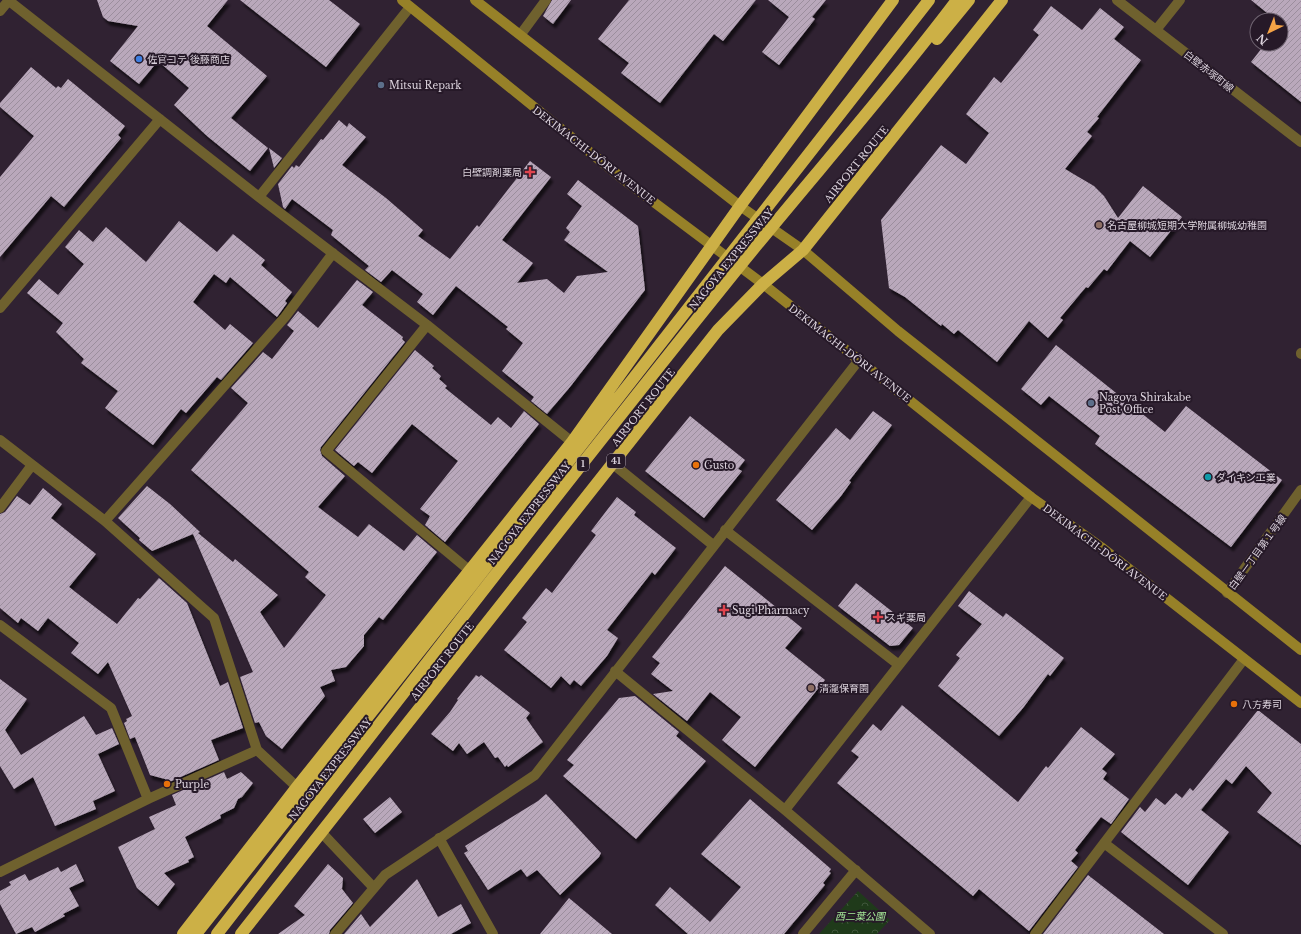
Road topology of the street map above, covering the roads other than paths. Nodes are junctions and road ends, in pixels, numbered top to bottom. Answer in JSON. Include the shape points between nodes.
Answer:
{"nodes":[{"id":1,"x":9,"y":0,"type":"edge"},
{"id":2,"x":402,"y":0,"type":"edge"},
{"id":3,"x":475,"y":0,"type":"edge"},
{"id":4,"x":546,"y":0,"type":"edge"},
{"id":5,"x":893,"y":0,"type":"edge"},
{"id":6,"x":928,"y":0,"type":"edge"},
{"id":7,"x":957,"y":0,"type":"edge"},
{"id":8,"x":969,"y":0,"type":"edge"},
{"id":9,"x":1002,"y":0,"type":"edge"},
{"id":10,"x":1117,"y":0,"type":"edge"},
{"id":11,"x":1180,"y":0,"type":"edge"},
{"id":12,"x":410,"y":7,"type":"junction"},
{"id":13,"x":0,"y":11,"type":"edge"},
{"id":14,"x":1156,"y":30,"type":"junction"},
{"id":15,"x":521,"y":34,"type":"junction"},
{"id":16,"x":919,"y":50,"type":"junction"},
{"id":17,"x":160,"y":119,"type":"junction"},
{"id":18,"x":1301,"y":142,"type":"edge"},
{"id":19,"x":259,"y":198,"type":"junction"},
{"id":20,"x":740,"y":206,"type":"junction"},
{"id":21,"x":712,"y":246,"type":"junction"},
{"id":22,"x":803,"y":250,"type":"junction"},
{"id":23,"x":333,"y":253,"type":"junction"},
{"id":24,"x":763,"y":284,"type":"junction"},
{"id":25,"x":0,"y":308,"type":"edge"},
{"id":26,"x":427,"y":325,"type":"junction"},
{"id":27,"x":859,"y":360,"type":"junction"},
{"id":28,"x":0,"y":440,"type":"edge"},
{"id":29,"x":572,"y":442,"type":"junction"},
{"id":30,"x":613,"y":464,"type":"junction"},
{"id":31,"x":32,"y":466,"type":"junction"},
{"id":32,"x":1301,"y":490,"type":"edge"},
{"id":33,"x":1031,"y":497,"type":"junction"},
{"id":34,"x":0,"y":508,"type":"edge"},
{"id":35,"x":105,"y":521,"type":"junction"},
{"id":36,"x":725,"y":530,"type":"junction"},
{"id":37,"x":713,"y":545,"type":"junction"},
{"id":38,"x":469,"y":570,"type":"junction"},
{"id":39,"x":1227,"y":593,"type":"junction"},
{"id":40,"x":0,"y":625,"type":"edge"},
{"id":41,"x":1301,"y":650,"type":"edge"},
{"id":42,"x":1244,"y":659,"type":"junction"},
{"id":43,"x":899,"y":665,"type":"junction"},
{"id":44,"x":615,"y":671,"type":"junction"},
{"id":45,"x":1301,"y":703,"type":"edge"},
{"id":46,"x":257,"y":750,"type":"junction"},
{"id":47,"x":298,"y":786,"type":"junction"},
{"id":48,"x":148,"y":799,"type":"junction"},
{"id":49,"x":785,"y":810,"type":"junction"},
{"id":50,"x":322,"y":833,"type":"junction"},
{"id":51,"x":439,"y":838,"type":"junction"},
{"id":52,"x":1104,"y":843,"type":"junction"},
{"id":53,"x":856,"y":870,"type":"junction"},
{"id":54,"x":0,"y":872,"type":"edge"},
{"id":55,"x":374,"y":888,"type":"junction"},
{"id":56,"x":183,"y":934,"type":"edge"},
{"id":57,"x":196,"y":934,"type":"edge"},
{"id":58,"x":217,"y":934,"type":"edge"},
{"id":59,"x":241,"y":934,"type":"edge"},
{"id":60,"x":334,"y":934,"type":"edge"},
{"id":61,"x":493,"y":934,"type":"edge"},
{"id":62,"x":803,"y":934,"type":"edge"},
{"id":63,"x":930,"y":934,"type":"edge"},
{"id":64,"x":1035,"y":934,"type":"edge"},
{"id":65,"x":1223,"y":934,"type":"edge"}],
"edges":[{"from":1,"to":13,"type":"street"},
{"from":1,"to":17,"type":"street"},
{"from":2,"to":12,"type":"main road","name":"DEKIMACHI-DŌRI AVENUE"},
{"from":3,"to":15,"type":"main road"},
{"from":4,"to":15,"type":"street"},
{"from":5,"to":20,"type":"highway"},
{"from":6,"to":57,"type":"highway","name":"NAGOYA EXPRESSWAY","number":"1","via":[[467,592]]},
{"from":7,"to":16,"type":"highway","name":"NAGOYA EXPRESSWAY","number":"1"},
{"from":8,"to":16,"type":"highway","via":[[935,41]]},
{"from":9,"to":22,"type":"highway","name":"AIRPORT ROUTE","number":"41"},
{"from":10,"to":14,"type":"street","name":"白壁赤塚町線"},
{"from":11,"to":14,"type":"street"},
{"from":12,"to":19,"type":"street"},
{"from":12,"to":21,"type":"main road","name":"DEKIMACHI-DŌRI AVENUE","via":[[600,161]]},
{"from":14,"to":18,"type":"street","name":"白壁赤塚町線"},
{"from":15,"to":20,"type":"main road"},
{"from":16,"to":58,"type":"highway","name":"NAGOYA EXPRESSWAY","number":"1","via":[[726,282]]},
{"from":17,"to":19,"type":"street"},
{"from":17,"to":25,"type":"street"},
{"from":19,"to":23,"type":"street"},
{"from":20,"to":21,"type":"highway"},
{"from":20,"to":22,"type":"main road"},
{"from":21,"to":24,"type":"main road","name":"DEKIMACHI-DŌRI AVENUE"},
{"from":21,"to":29,"type":"highway"},
{"from":22,"to":24,"type":"highway","name":"AIRPORT ROUTE","number":"41"},
{"from":22,"to":39,"type":"main road","via":[[898,331]]},
{"from":23,"to":26,"type":"street"},
{"from":23,"to":35,"type":"street","via":[[285,317]]},
{"from":24,"to":27,"type":"main road","name":"DEKIMACHI-DŌRI AVENUE"},
{"from":24,"to":30,"type":"highway","name":"AIRPORT ROUTE","number":"41","via":[[718,330]]},
{"from":26,"to":29,"type":"street"},
{"from":26,"to":38,"type":"street","via":[[326,451]]},
{"from":27,"to":33,"type":"main road","name":"DEKIMACHI-DŌRI AVENUE"},
{"from":27,"to":36,"type":"street"},
{"from":28,"to":31,"type":"street"},
{"from":29,"to":38,"type":"highway"},
{"from":30,"to":37,"type":"street"},
{"from":30,"to":50,"type":"highway","name":"AIRPORT ROUTE","number":"41"},
{"from":31,"to":34,"type":"street"},
{"from":31,"to":35,"type":"street"},
{"from":32,"to":39,"type":"street","name":"白壁一丁目第１号線"},
{"from":33,"to":42,"type":"main road","name":"DEKIMACHI-DŌRI AVENUE","via":[[1101,547]]},
{"from":33,"to":43,"type":"street"},
{"from":35,"to":46,"type":"street","via":[[214,618]]},
{"from":36,"to":37,"type":"street"},
{"from":36,"to":43,"type":"street"},
{"from":37,"to":44,"type":"street"},
{"from":38,"to":47,"type":"highway"},
{"from":39,"to":41,"type":"main road"},
{"from":40,"to":48,"type":"street","via":[[111,708]]},
{"from":42,"to":45,"type":"main road","name":"DEKIMACHI-DŌRI AVENUE"},
{"from":42,"to":52,"type":"street"},
{"from":43,"to":49,"type":"street"},
{"from":44,"to":49,"type":"street"},
{"from":44,"to":51,"type":"street","via":[[535,775]]},
{"from":46,"to":47,"type":"street"},
{"from":46,"to":48,"type":"street"},
{"from":47,"to":56,"type":"highway"},
{"from":48,"to":54,"type":"street"},
{"from":49,"to":53,"type":"street"},
{"from":50,"to":55,"type":"street"},
{"from":50,"to":59,"type":"highway","name":"AIRPORT ROUTE","number":"41"},
{"from":51,"to":55,"type":"street","via":[[385,875]]},
{"from":51,"to":61,"type":"street"},
{"from":52,"to":64,"type":"street"},
{"from":52,"to":65,"type":"street"},
{"from":53,"to":62,"type":"street"},
{"from":53,"to":63,"type":"street"},
{"from":55,"to":60,"type":"street"}]}
